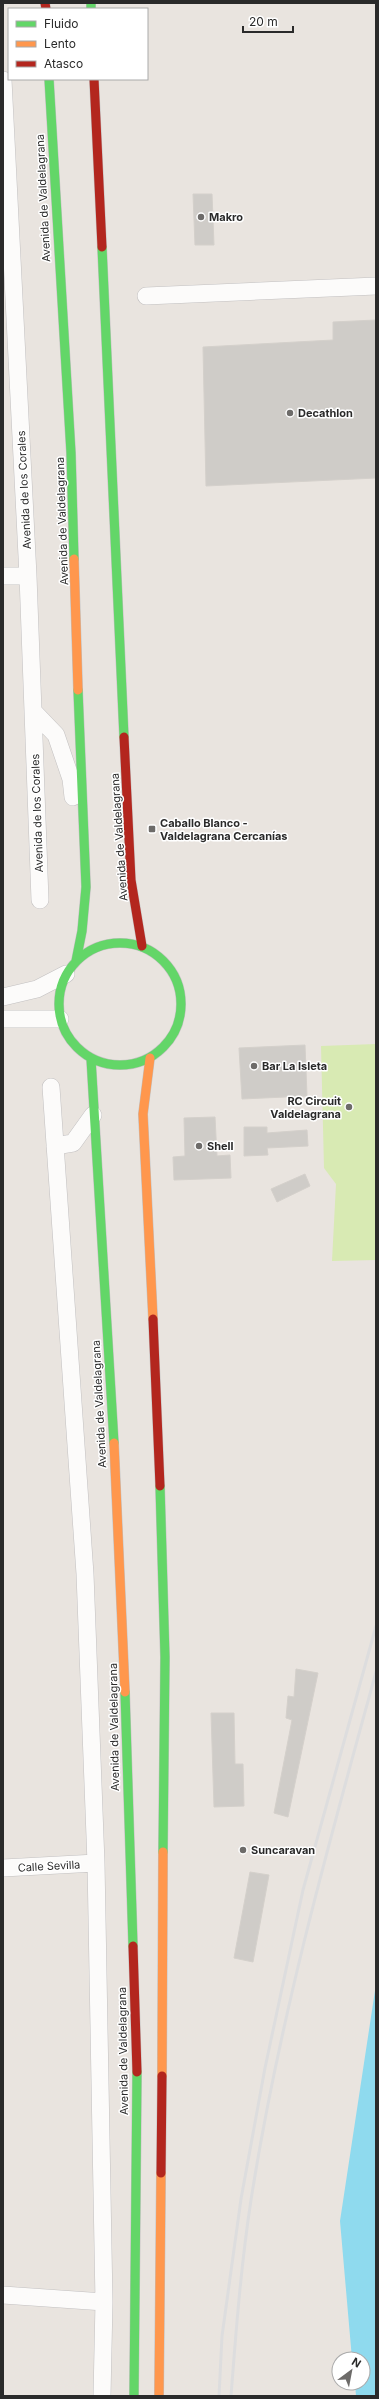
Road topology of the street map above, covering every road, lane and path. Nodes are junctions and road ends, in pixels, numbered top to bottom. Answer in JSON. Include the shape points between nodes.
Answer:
{"nodes":[{"id":1,"x":3,"y":80,"type":"edge"},
{"id":2,"x":49,"y":80,"type":"edge"},
{"id":3,"x":94,"y":80,"type":"edge"},
{"id":4,"x":376,"y":286,"type":"edge"},
{"id":5,"x":146,"y":296,"type":"dead end"},
{"id":6,"x":3,"y":576,"type":"edge"},
{"id":7,"x":28,"y":576,"type":"junction"},
{"id":8,"x":33,"y":711,"type":"junction"},
{"id":9,"x":84,"y":842,"type":"junction"},
{"id":10,"x":40,"y":900,"type":"dead end"},
{"id":11,"x":142,"y":946,"type":"junction"},
{"id":12,"x":71,"y":967,"type":"junction"},
{"id":13,"x":3,"y":998,"type":"edge"},
{"id":14,"x":3,"y":1019,"type":"edge"},
{"id":15,"x":60,"y":1019,"type":"junction"},
{"id":16,"x":91,"y":1058,"type":"junction"},
{"id":17,"x":150,"y":1058,"type":"junction"},
{"id":18,"x":51,"y":1087,"type":"dead end"},
{"id":19,"x":94,"y":1115,"type":"junction"},
{"id":20,"x":55,"y":1146,"type":"junction"},
{"id":21,"x":96,"y":1863,"type":"junction"},
{"id":22,"x":3,"y":1868,"type":"edge"},
{"id":23,"x":3,"y":2295,"type":"edge"},
{"id":24,"x":104,"y":2302,"type":"junction"},
{"id":25,"x":102,"y":2396,"type":"edge"},
{"id":26,"x":134,"y":2396,"type":"edge"},
{"id":27,"x":159,"y":2396,"type":"edge"}],
"edges":[{"from":1,"to":7,"type":"street","name":"Avenida de los Corales"},
{"from":2,"to":9,"type":"main road","name":"Avenida de Valdelagrana","via":[[71,452]]},
{"from":3,"to":11,"type":"main road","name":"Avenida de Valdelagrana","via":[[131,880]]},
{"from":4,"to":5,"type":"street"},
{"from":6,"to":7,"type":"street"},
{"from":7,"to":8,"type":"street","name":"Avenida de los Corales"},
{"from":8,"to":9,"type":"street","via":[[56,735],[71,779],[74,815]]},
{"from":8,"to":10,"type":"street","name":"Avenida de los Corales"},
{"from":9,"to":12,"type":"main road","name":"Avenida de Valdelagrana","via":[[88,883],[84,931]]},
{"from":11,"to":12,"type":"main road","via":[[124,942],[106,944],[89,950]]},
{"from":11,"to":17,"type":"main road","via":[[158,955],[170,968],[179,984],[182,1002],[180,1020],[172,1038],[162,1050]]},
{"from":12,"to":13,"type":"street","via":[[37,989]]},
{"from":12,"to":15,"type":"main road","via":[[60,989]]},
{"from":14,"to":15,"type":"street"},
{"from":15,"to":16,"type":"main road","via":[[68,1038]]},
{"from":16,"to":17,"type":"main road","via":[[111,1065],[131,1065]]},
{"from":16,"to":19,"type":"main road","name":"Avenida de Valdelagrana"},
{"from":17,"to":27,"type":"main road","via":[[143,1114],[160,1478],[165,1657]]},
{"from":18,"to":20,"type":"street"},
{"from":19,"to":20,"type":"street","via":[[73,1144]]},
{"from":19,"to":26,"type":"main road","name":"Avenida de Valdelagrana","via":[[104,1256],[124,1648],[137,2065]]},
{"from":20,"to":21,"type":"street","via":[[85,1574]]},
{"from":21,"to":22,"type":"street","name":"Calle Sevilla"},
{"from":21,"to":24,"type":"street"},
{"from":23,"to":24,"type":"street"},
{"from":24,"to":25,"type":"street"}]}
